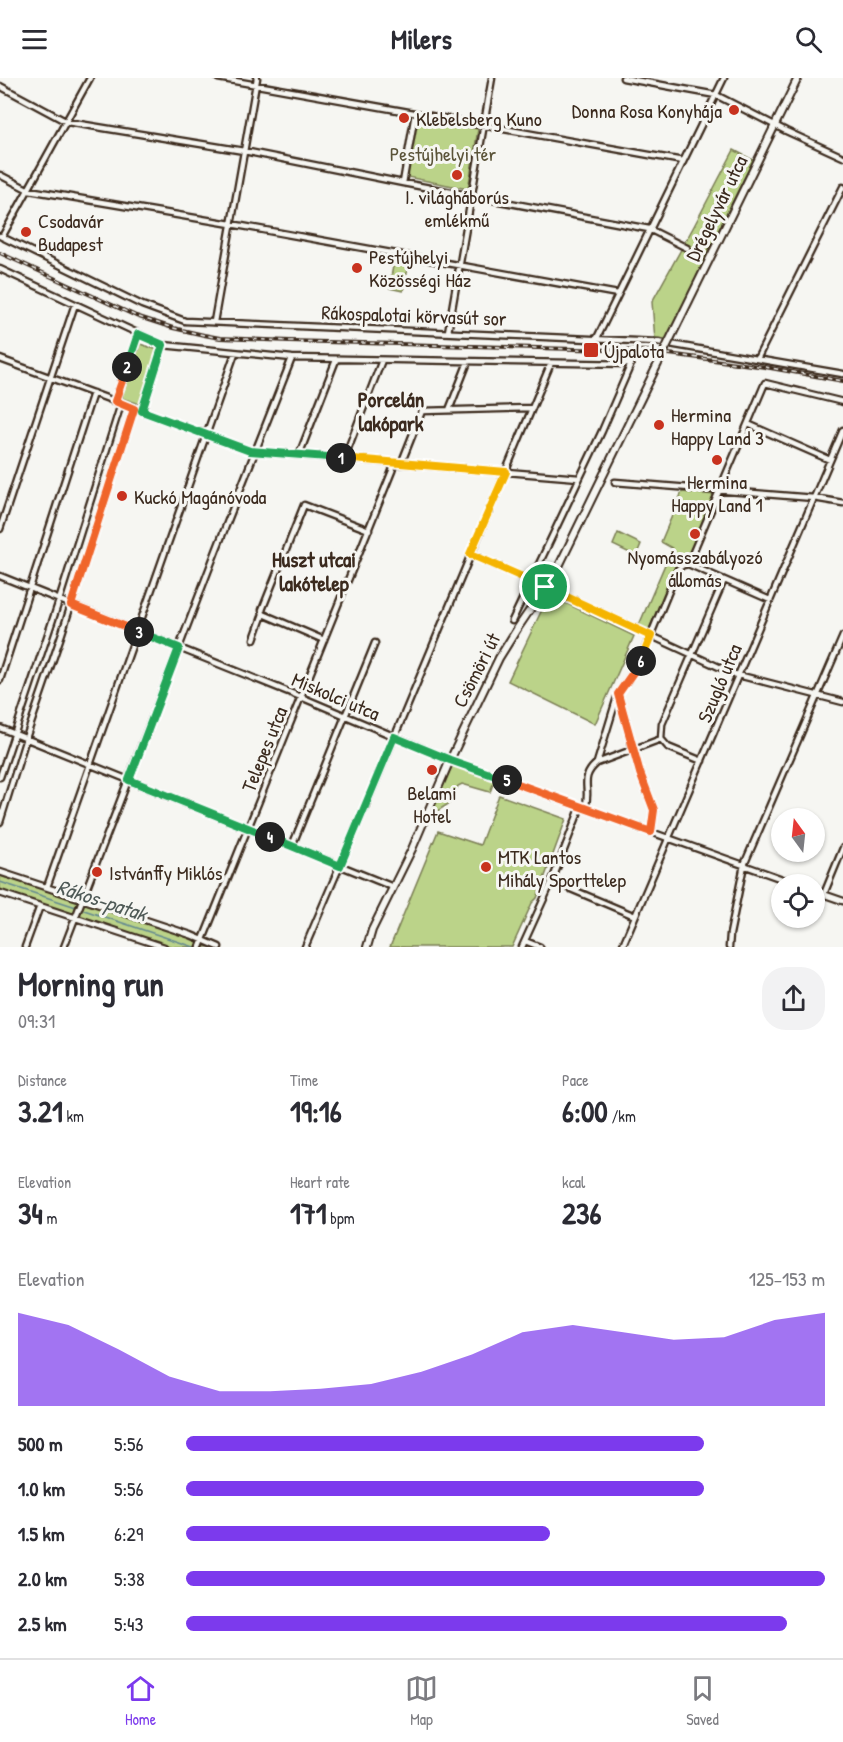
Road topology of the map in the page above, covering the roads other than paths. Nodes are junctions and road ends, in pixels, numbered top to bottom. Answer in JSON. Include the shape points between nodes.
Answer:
{"nodes":[{"id":1,"x":90,"y":78,"type":"edge"},
{"id":2,"x":218,"y":78,"type":"edge"},
{"id":3,"x":257,"y":78,"type":"edge"},
{"id":4,"x":492,"y":78,"type":"edge"},
{"id":5,"x":623,"y":78,"type":"edge"},
{"id":6,"x":724,"y":78,"type":"edge"},
{"id":7,"x":798,"y":78,"type":"edge"},
{"id":8,"x":256,"y":85,"type":"junction"},
{"id":9,"x":0,"y":86,"type":"edge"},
{"id":10,"x":716,"y":95,"type":"junction"},
{"id":11,"x":416,"y":114,"type":"junction"},
{"id":12,"x":67,"y":122,"type":"junction"},
{"id":13,"x":775,"y":125,"type":"junction"},
{"id":14,"x":484,"y":126,"type":"junction"},
{"id":15,"x":244,"y":151,"type":"junction"},
{"id":16,"x":843,"y":157,"type":"edge"},
{"id":17,"x":683,"y":161,"type":"junction"},
{"id":18,"x":0,"y":175,"type":"edge"},
{"id":19,"x":403,"y":183,"type":"junction"},
{"id":20,"x":843,"y":187,"type":"edge"},
{"id":21,"x":29,"y":190,"type":"junction"},
{"id":22,"x":472,"y":195,"type":"junction"},
{"id":23,"x":231,"y":224,"type":"junction"},
{"id":24,"x":649,"y":229,"type":"junction"},
{"id":25,"x":1,"y":237,"type":"edge"},
{"id":26,"x":687,"y":249,"type":"dead end"},
{"id":27,"x":460,"y":266,"type":"junction"},
{"id":28,"x":0,"y":269,"type":"edge"},
{"id":29,"x":618,"y":294,"type":"junction"},
{"id":30,"x":75,"y":304,"type":"junction"},
{"id":31,"x":214,"y":322,"type":"junction"},
{"id":32,"x":448,"y":332,"type":"junction"},
{"id":33,"x":138,"y":334,"type":"junction"},
{"id":34,"x":597,"y":338,"type":"junction"},
{"id":35,"x":163,"y":345,"type":"junction"},
{"id":36,"x":235,"y":353,"type":"junction"},
{"id":37,"x":663,"y":353,"type":"joint"},
{"id":38,"x":292,"y":358,"type":"junction"},
{"id":39,"x":0,"y":359,"type":"edge"},
{"id":40,"x":757,"y":359,"type":"junction"},
{"id":41,"x":336,"y":360,"type":"junction"},
{"id":42,"x":382,"y":360,"type":"junction"},
{"id":43,"x":468,"y":362,"type":"junction"},
{"id":44,"x":550,"y":363,"type":"junction"},
{"id":45,"x":843,"y":374,"type":"edge"},
{"id":46,"x":51,"y":377,"type":"junction"},
{"id":47,"x":93,"y":393,"type":"junction"},
{"id":48,"x":118,"y":402,"type":"junction"},
{"id":49,"x":843,"y":402,"type":"edge"},
{"id":50,"x":532,"y":408,"type":"junction"},
{"id":51,"x":134,"y":409,"type":"junction"},
{"id":52,"x":449,"y":410,"type":"junction"},
{"id":53,"x":142,"y":411,"type":"junction"},
{"id":54,"x":748,"y":424,"type":"junction"},
{"id":55,"x":843,"y":430,"type":"edge"},
{"id":56,"x":207,"y":435,"type":"junction"},
{"id":57,"x":256,"y":452,"type":"junction"},
{"id":58,"x":299,"y":455,"type":"junction"},
{"id":59,"x":344,"y":459,"type":"junction"},
{"id":60,"x":830,"y":460,"type":"junction"},
{"id":61,"x":390,"y":463,"type":"junction"},
{"id":62,"x":401,"y":464,"type":"junction"},
{"id":63,"x":506,"y":472,"type":"junction"},
{"id":64,"x":579,"y":478,"type":"junction"},
{"id":65,"x":615,"y":482,"type":"dead end"},
{"id":66,"x":720,"y":491,"type":"junction"},
{"id":67,"x":814,"y":498,"type":"junction"},
{"id":68,"x":843,"y":503,"type":"edge"},
{"id":69,"x":0,"y":529,"type":"edge"},
{"id":70,"x":369,"y":530,"type":"junction"},
{"id":71,"x":470,"y":554,"type":"junction"},
{"id":72,"x":688,"y":564,"type":"junction"},
{"id":73,"x":0,"y":576,"type":"edge"},
{"id":74,"x":724,"y":580,"type":"junction"},
{"id":75,"x":532,"y":581,"type":"junction"},
{"id":76,"x":545,"y":587,"type":"junction"},
{"id":77,"x":30,"y":588,"type":"junction"},
{"id":78,"x":58,"y":599,"type":"junction"},
{"id":79,"x":770,"y":600,"type":"junction"},
{"id":80,"x":71,"y":605,"type":"junction"},
{"id":81,"x":263,"y":615,"type":"junction"},
{"id":82,"x":512,"y":621,"type":"dead end"},
{"id":83,"x":137,"y":631,"type":"junction"},
{"id":84,"x":651,"y":636,"type":"junction"},
{"id":85,"x":843,"y":636,"type":"edge"},
{"id":86,"x":254,"y":639,"type":"dead end"},
{"id":87,"x":324,"y":640,"type":"junction"},
{"id":88,"x":375,"y":643,"type":"dead end"},
{"id":89,"x":179,"y":648,"type":"junction"},
{"id":90,"x":692,"y":655,"type":"junction"},
{"id":91,"x":739,"y":676,"type":"junction"},
{"id":92,"x":0,"y":681,"type":"edge"},
{"id":93,"x":618,"y":694,"type":"junction"},
{"id":94,"x":818,"y":695,"type":"junction"},
{"id":95,"x":301,"y":697,"type":"junction"},
{"id":96,"x":843,"y":702,"type":"edge"},
{"id":97,"x":346,"y":716,"type":"junction"},
{"id":98,"x":0,"y":728,"type":"edge"},
{"id":99,"x":14,"y":733,"type":"junction"},
{"id":100,"x":394,"y":737,"type":"junction"},
{"id":101,"x":26,"y":739,"type":"junction"},
{"id":102,"x":661,"y":739,"type":"junction"},
{"id":103,"x":634,"y":750,"type":"junction"},
{"id":104,"x":450,"y":760,"type":"junction"},
{"id":105,"x":702,"y":761,"type":"junction"},
{"id":106,"x":597,"y":763,"type":"junction"},
{"id":107,"x":90,"y":764,"type":"junction"},
{"id":108,"x":0,"y":777,"type":"edge"},
{"id":109,"x":129,"y":780,"type":"junction"},
{"id":110,"x":583,"y":807,"type":"junction"},
{"id":111,"x":0,"y":820,"type":"edge"},
{"id":112,"x":248,"y":828,"type":"junction"},
{"id":113,"x":651,"y":832,"type":"junction"},
{"id":114,"x":669,"y":838,"type":"junction"},
{"id":115,"x":292,"y":846,"type":"junction"},
{"id":116,"x":843,"y":848,"type":"edge"},
{"id":117,"x":744,"y":865,"type":"junction"},
{"id":118,"x":340,"y":866,"type":"junction"},
{"id":119,"x":0,"y":872,"type":"edge"},
{"id":120,"x":771,"y":875,"type":"edge"},
{"id":121,"x":552,"y":881,"type":"junction"},
{"id":122,"x":47,"y":887,"type":"junction"},
{"id":123,"x":393,"y":887,"type":"junction"},
{"id":124,"x":825,"y":892,"type":"edge"},
{"id":125,"x":0,"y":893,"type":"edge"},
{"id":126,"x":825,"y":894,"type":"edge"},
{"id":127,"x":83,"y":899,"type":"junction"},
{"id":128,"x":843,"y":901,"type":"edge"},
{"id":129,"x":40,"y":906,"type":"junction"},
{"id":130,"x":635,"y":916,"type":"junction"},
{"id":131,"x":75,"y":918,"type":"junction"},
{"id":132,"x":525,"y":940,"type":"junction"},
{"id":133,"x":201,"y":943,"type":"edge"},
{"id":134,"x":25,"y":947,"type":"edge"},
{"id":135,"x":64,"y":947,"type":"edge"},
{"id":136,"x":164,"y":947,"type":"edge"},
{"id":137,"x":219,"y":947,"type":"edge"},
{"id":138,"x":305,"y":947,"type":"edge"},
{"id":139,"x":367,"y":947,"type":"edge"},
{"id":140,"x":522,"y":947,"type":"edge"},
{"id":141,"x":540,"y":947,"type":"edge"},
{"id":142,"x":622,"y":947,"type":"edge"},
{"id":143,"x":729,"y":947,"type":"edge"}],
"edges":[{"from":1,"to":12,"type":"street"},
{"from":2,"to":8,"type":"street"},
{"from":3,"to":8,"type":"street"},
{"from":4,"to":14,"type":"street"},
{"from":5,"to":10,"type":"street"},
{"from":6,"to":10,"type":"street"},
{"from":7,"to":13,"type":"main road","name":"Drégelyvár utca"},
{"from":8,"to":11,"type":"street"},
{"from":8,"to":15,"type":"street"},
{"from":9,"to":12,"type":"street"},
{"from":10,"to":13,"type":"street"},
{"from":10,"to":17,"type":"street"},
{"from":11,"to":14,"type":"street"},
{"from":11,"to":19,"type":"street"},
{"from":12,"to":15,"type":"street"},
{"from":12,"to":21,"type":"street"},
{"from":13,"to":16,"type":"street"},
{"from":13,"to":37,"type":"main road","name":"Drégelyvár utca","bridge":true},
{"from":14,"to":17,"type":"street"},
{"from":14,"to":22,"type":"street"},
{"from":15,"to":19,"type":"street"},
{"from":15,"to":23,"type":"street"},
{"from":17,"to":24,"type":"street"},
{"from":18,"to":21,"type":"street"},
{"from":19,"to":22,"type":"street"},
{"from":20,"to":40,"type":"street"},
{"from":21,"to":23,"type":"street"},
{"from":21,"to":25,"type":"street"},
{"from":22,"to":24,"type":"street"},
{"from":22,"to":27,"type":"street"},
{"from":23,"to":27,"type":"street"},
{"from":23,"to":31,"type":"street"},
{"from":24,"to":26,"type":"street"},
{"from":24,"to":29,"type":"street"},
{"from":25,"to":31,"type":"street","name":"Rákospalotai körvasút sor","via":[[157,311],[185,321]]},
{"from":27,"to":29,"type":"street"},
{"from":27,"to":32,"type":"street"},
{"from":28,"to":30,"type":"street"},
{"from":29,"to":34,"type":"street"},
{"from":30,"to":33,"type":"street"},
{"from":30,"to":46,"type":"street"},
{"from":31,"to":32,"type":"street","name":"Rákospalotai körvasút sor"},
{"from":32,"to":34,"type":"street","name":"Rákospalotai körvasút sor"},
{"from":33,"to":35,"type":"street"},
{"from":33,"to":48,"type":"street"},
{"from":34,"to":40,"type":"street","name":"Rákospalotai körvasút sor","via":[[663,342]]},
{"from":35,"to":36,"type":"street"},
{"from":35,"to":53,"type":"street"},
{"from":36,"to":38,"type":"street"},
{"from":36,"to":56,"type":"street"},
{"from":37,"to":76,"type":"main road","name":"Csömöri út","bridge":true,"via":[[563,558]]},
{"from":38,"to":41,"type":"street"},
{"from":38,"to":57,"type":"street"},
{"from":39,"to":46,"type":"street"},
{"from":40,"to":45,"type":"street","name":"Rákospalotai körvasút sor"},
{"from":41,"to":42,"type":"street"},
{"from":41,"to":58,"type":"street"},
{"from":42,"to":43,"type":"street"},
{"from":42,"to":59,"type":"street"},
{"from":43,"to":44,"type":"street"},
{"from":43,"to":52,"type":"street"},
{"from":44,"to":50,"type":"street"},
{"from":44,"to":64,"type":"street","name":"Csömöri út","via":[[631,364]]},
{"from":46,"to":47,"type":"street"},
{"from":46,"to":69,"type":"street"},
{"from":47,"to":48,"type":"street"},
{"from":47,"to":77,"type":"street"},
{"from":48,"to":51,"type":"street"},
{"from":48,"to":78,"type":"street"},
{"from":49,"to":54,"type":"street","via":[[765,383]]},
{"from":50,"to":52,"type":"street"},
{"from":50,"to":63,"type":"street"},
{"from":51,"to":53,"type":"street"},
{"from":51,"to":80,"type":"street"},
{"from":52,"to":62,"type":"street","via":[[422,411]]},
{"from":53,"to":56,"type":"street"},
{"from":54,"to":60,"type":"street"},
{"from":54,"to":66,"type":"street"},
{"from":55,"to":60,"type":"street","name":"Szugló utca"},
{"from":56,"to":57,"type":"street"},
{"from":56,"to":83,"type":"street"},
{"from":57,"to":58,"type":"street"},
{"from":57,"to":89,"type":"street"},
{"from":58,"to":59,"type":"street"},
{"from":59,"to":61,"type":"street"},
{"from":60,"to":67,"type":"street","name":"Szugló utca"},
{"from":61,"to":62,"type":"street"},
{"from":61,"to":70,"type":"street","name":"Telepes utca","via":[[392,471]]},
{"from":62,"to":63,"type":"street"},
{"from":63,"to":64,"type":"street"},
{"from":63,"to":71,"type":"street"},
{"from":64,"to":75,"type":"street","name":"Csömöri út"},
{"from":65,"to":66,"type":"street"},
{"from":66,"to":67,"type":"street"},
{"from":66,"to":72,"type":"street"},
{"from":67,"to":68,"type":"street"},
{"from":67,"to":79,"type":"street","name":"Szugló utca"},
{"from":70,"to":81,"type":"street","via":[[304,505]]},
{"from":70,"to":87,"type":"street","name":"Telepes utca"},
{"from":71,"to":75,"type":"street"},
{"from":71,"to":100,"type":"street"},
{"from":72,"to":74,"type":"street"},
{"from":72,"to":84,"type":"street","via":[[678,569]]},
{"from":73,"to":77,"type":"street","name":"Miskolci utca"},
{"from":74,"to":79,"type":"street"},
{"from":74,"to":90,"type":"street"},
{"from":75,"to":76,"type":"street"},
{"from":75,"to":82,"type":"street","name":"Csömöri út"},
{"from":76,"to":84,"type":"street"},
{"from":76,"to":104,"type":"main road","name":"Csömöri út","via":[[499,658]]},
{"from":77,"to":78,"type":"street","name":"Miskolci utca"},
{"from":77,"to":92,"type":"street"},
{"from":78,"to":80,"type":"street","name":"Miskolci utca"},
{"from":78,"to":99,"type":"street"},
{"from":79,"to":91,"type":"street","name":"Szugló utca"},
{"from":80,"to":83,"type":"street","name":"Miskolci utca"},
{"from":80,"to":101,"type":"street"},
{"from":81,"to":86,"type":"street"},
{"from":81,"to":87,"type":"street"},
{"from":83,"to":89,"type":"street","name":"Miskolci utca"},
{"from":83,"to":107,"type":"street"},
{"from":84,"to":90,"type":"street"},
{"from":84,"to":93,"type":"street"},
{"from":85,"to":94,"type":"street"},
{"from":87,"to":95,"type":"street","name":"Telepes utca"},
{"from":88,"to":97,"type":"street"},
{"from":89,"to":95,"type":"street","name":"Miskolci utca"},
{"from":89,"to":109,"type":"street"},
{"from":90,"to":91,"type":"street"},
{"from":90,"to":102,"type":"street","via":[[662,724]]},
{"from":91,"to":94,"type":"street"},
{"from":91,"to":105,"type":"street","name":"Szugló utca"},
{"from":93,"to":103,"type":"street"},
{"from":93,"to":106,"type":"street"},
{"from":94,"to":96,"type":"street"},
{"from":94,"to":117,"type":"street"},
{"from":95,"to":97,"type":"street","name":"Miskolci utca"},
{"from":95,"to":112,"type":"street","name":"Telepes utca"},
{"from":97,"to":100,"type":"street","name":"Miskolci utca"},
{"from":97,"to":115,"type":"street"},
{"from":98,"to":99,"type":"street"},
{"from":99,"to":101,"type":"street"},
{"from":99,"to":108,"type":"street"},
{"from":100,"to":104,"type":"street","name":"Miskolci utca"},
{"from":100,"to":118,"type":"street"},
{"from":101,"to":107,"type":"street"},
{"from":101,"to":111,"type":"street"},
{"from":102,"to":103,"type":"street"},
{"from":102,"to":105,"type":"street","via":[[668,747]]},
{"from":103,"to":106,"type":"street"},
{"from":103,"to":113,"type":"street","via":[[654,810]]},
{"from":104,"to":110,"type":"street","name":"Miskolci utca"},
{"from":104,"to":123,"type":"main road","name":"Csömöri út"},
{"from":105,"to":114,"type":"street","name":"Szugló utca"},
{"from":106,"to":110,"type":"street","via":[[586,777],[589,796]]},
{"from":107,"to":109,"type":"street"},
{"from":107,"to":122,"type":"street"},
{"from":109,"to":112,"type":"street"},
{"from":109,"to":127,"type":"street"},
{"from":110,"to":113,"type":"street","name":"Miskolci utca"},
{"from":110,"to":121,"type":"street"},
{"from":112,"to":115,"type":"street"},
{"from":112,"to":133,"type":"street","name":"Telepes utca"},
{"from":113,"to":114,"type":"street","name":"Miskolci utca"},
{"from":114,"to":117,"type":"street","name":"Miskolci utca"},
{"from":114,"to":130,"type":"street","name":"Szugló utca"},
{"from":115,"to":118,"type":"street"},
{"from":116,"to":124,"type":"street"},
{"from":117,"to":120,"type":"street","name":"Miskolci utca"},
{"from":117,"to":143,"type":"street"},
{"from":118,"to":123,"type":"street"},
{"from":118,"to":138,"type":"street"},
{"from":119,"to":122,"type":"street"},
{"from":121,"to":130,"type":"street"},
{"from":121,"to":132,"type":"street"},
{"from":122,"to":127,"type":"street"},
{"from":123,"to":139,"type":"main road","name":"Csömöri út"},
{"from":125,"to":129,"type":"street"},
{"from":126,"to":128,"type":"street"},
{"from":127,"to":131,"type":"street"},
{"from":127,"to":133,"type":"street"},
{"from":129,"to":131,"type":"street"},
{"from":129,"to":134,"type":"street"},
{"from":130,"to":142,"type":"street","name":"Szugló utca"},
{"from":131,"to":135,"type":"street"},
{"from":131,"to":136,"type":"street"},
{"from":132,"to":140,"type":"street"},
{"from":132,"to":141,"type":"street"},
{"from":133,"to":137,"type":"street"}]}
